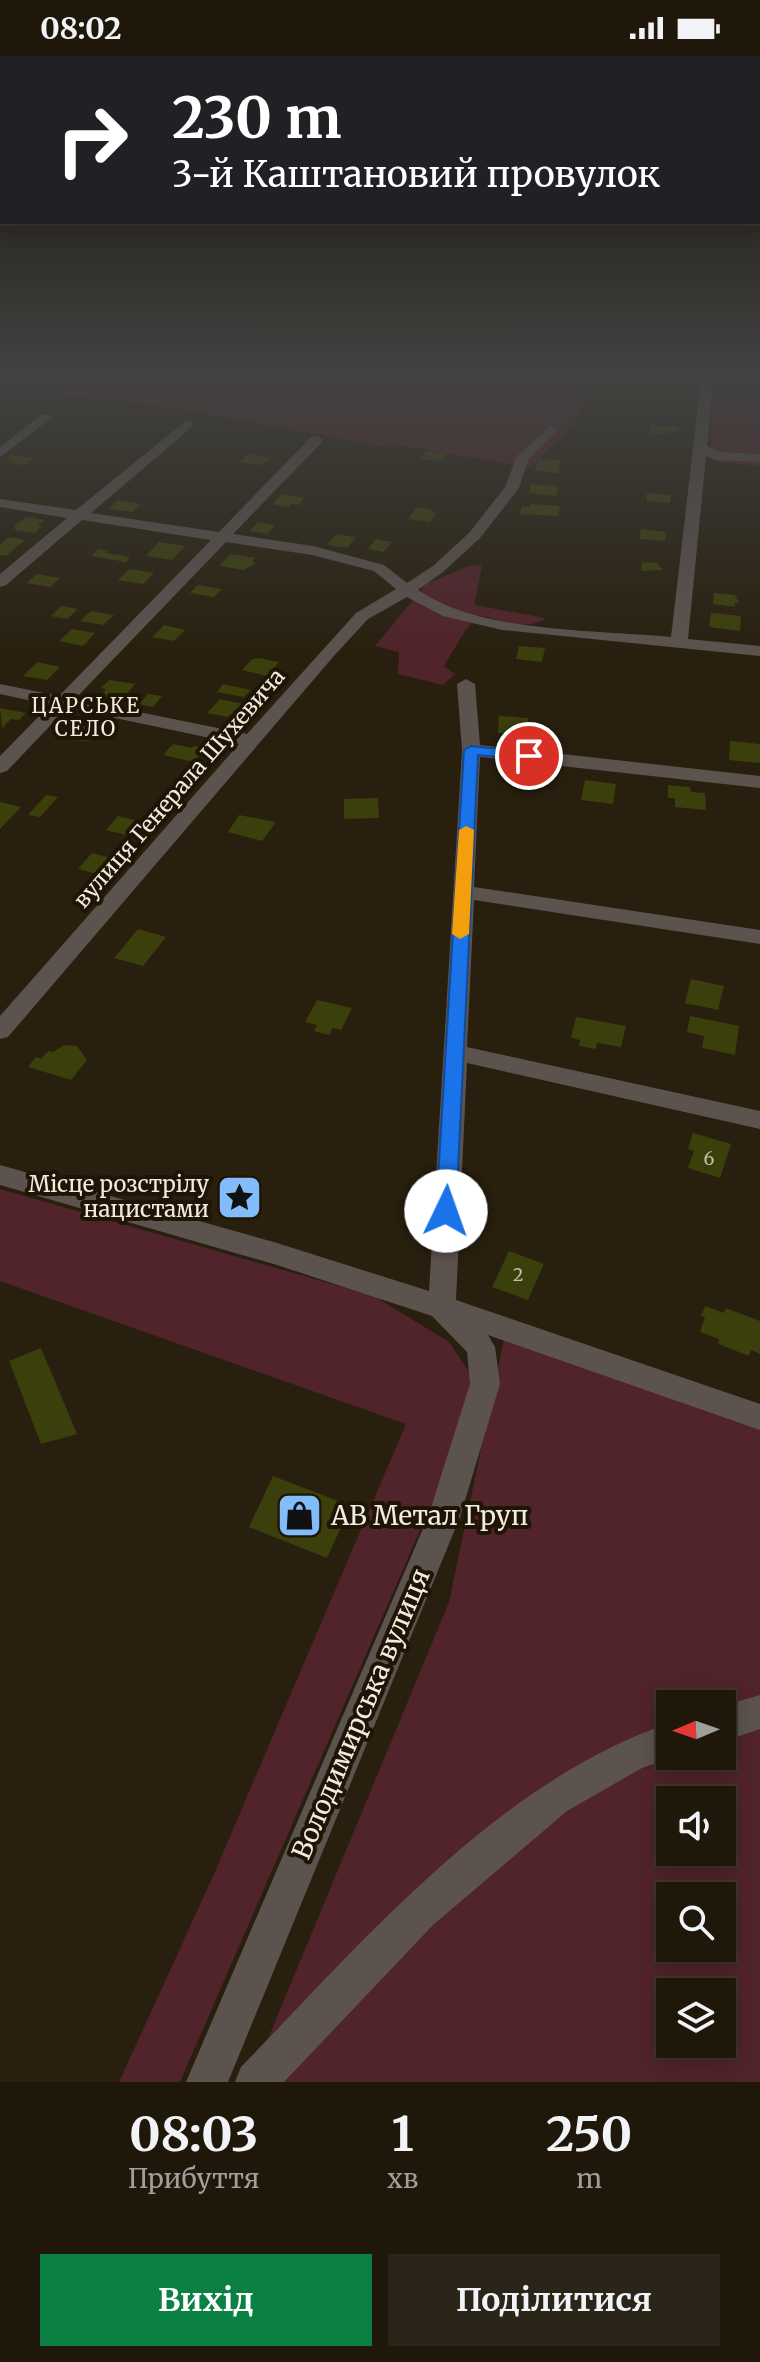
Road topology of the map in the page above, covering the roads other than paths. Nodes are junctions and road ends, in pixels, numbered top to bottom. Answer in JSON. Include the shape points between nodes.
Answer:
{"nodes":[{"id":1,"x":137,"y":467,"type":"edge"},
{"id":2,"x":291,"y":467,"type":"edge"},
{"id":3,"x":519,"y":467,"type":"edge"},
{"id":4,"x":697,"y":467,"type":"edge"},
{"id":5,"x":0,"y":503,"type":"edge"},
{"id":6,"x":78,"y":516,"type":"junction"},
{"id":7,"x":222,"y":538,"type":"junction"},
{"id":8,"x":0,"y":582,"type":"edge"},
{"id":9,"x":407,"y":590,"type":"junction"},
{"id":10,"x":679,"y":643,"type":"junction"},
{"id":11,"x":760,"y":651,"type":"edge"},
{"id":12,"x":466,"y":684,"type":"dead end"},
{"id":13,"x":0,"y":689,"type":"edge"},
{"id":14,"x":63,"y":701,"type":"junction"},
{"id":15,"x":253,"y":741,"type":"junction"},
{"id":16,"x":471,"y":750,"type":"junction"},
{"id":17,"x":0,"y":767,"type":"edge"},
{"id":18,"x":760,"y":782,"type":"edge"},
{"id":19,"x":463,"y":892,"type":"junction"},
{"id":20,"x":760,"y":937,"type":"edge"},
{"id":21,"x":0,"y":1031,"type":"edge"},
{"id":22,"x":453,"y":1052,"type":"junction"},
{"id":23,"x":760,"y":1120,"type":"edge"},
{"id":24,"x":0,"y":1175,"type":"edge"},
{"id":25,"x":442,"y":1307,"type":"junction"},
{"id":26,"x":760,"y":1417,"type":"edge"},
{"id":27,"x":760,"y":1712,"type":"edge"},
{"id":28,"x":736,"y":1720,"type":"edge"},
{"id":29,"x":656,"y":1746,"type":"edge"},
{"id":30,"x":207,"y":2082,"type":"edge"},
{"id":31,"x":256,"y":2082,"type":"edge"}],
"edges":[{"from":1,"to":6,"type":"street"},
{"from":2,"to":7,"type":"street"},
{"from":3,"to":9,"type":"street","name":"вулиця Генерала Шухевича","via":[[512,488],[475,535]]},
{"from":4,"to":10,"type":"street"},
{"from":5,"to":6,"type":"street"},
{"from":6,"to":7,"type":"street"},
{"from":6,"to":8,"type":"street"},
{"from":7,"to":9,"type":"street","via":[[313,551],[379,568]]},
{"from":7,"to":14,"type":"street"},
{"from":9,"to":10,"type":"street","via":[[448,611],[513,628]]},
{"from":9,"to":15,"type":"street","name":"вулиця Генерала Шухевича","via":[[362,616]]},
{"from":10,"to":11,"type":"street"},
{"from":12,"to":16,"type":"street"},
{"from":13,"to":14,"type":"street"},
{"from":14,"to":15,"type":"street"},
{"from":14,"to":17,"type":"street"},
{"from":15,"to":21,"type":"street","name":"вулиця Генерала Шухевича"},
{"from":16,"to":18,"type":"street"},
{"from":16,"to":19,"type":"street"},
{"from":19,"to":20,"type":"street"},
{"from":19,"to":22,"type":"street"},
{"from":22,"to":23,"type":"street"},
{"from":22,"to":25,"type":"street"},
{"from":24,"to":25,"type":"street"},
{"from":25,"to":26,"type":"street"},
{"from":25,"to":30,"type":"street","name":"Володимирська вулиця","via":[[481,1347],[485,1384],[444,1517]]},
{"from":27,"to":28,"type":"street"},
{"from":29,"to":31,"type":"street","via":[[554,1798],[419,1911]]}]}
